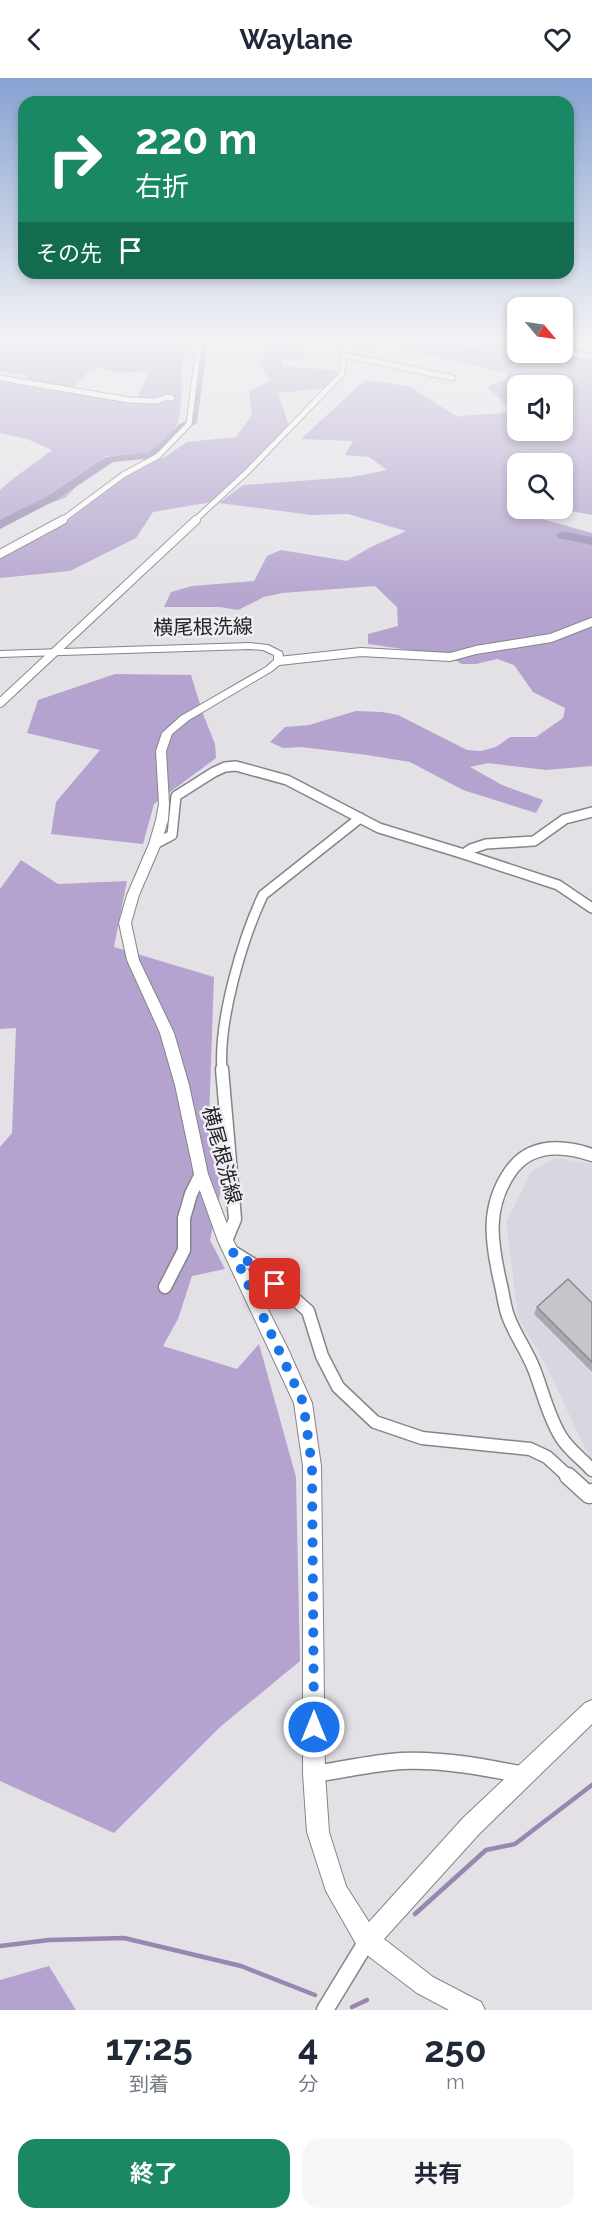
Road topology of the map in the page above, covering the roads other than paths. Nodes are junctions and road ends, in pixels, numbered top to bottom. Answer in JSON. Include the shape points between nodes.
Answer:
{"nodes":[{"id":1,"x":185,"y":429,"type":"edge"},
{"id":2,"x":289,"y":429,"type":"edge"},
{"id":3,"x":0,"y":554,"type":"edge"},
{"id":4,"x":592,"y":622,"type":"edge"},
{"id":5,"x":56,"y":652,"type":"junction"},
{"id":6,"x":0,"y":654,"type":"edge"},
{"id":7,"x":279,"y":661,"type":"junction"},
{"id":8,"x":0,"y":703,"type":"edge"},
{"id":9,"x":592,"y":812,"type":"edge"},
{"id":10,"x":360,"y":818,"type":"junction"},
{"id":11,"x":154,"y":844,"type":"junction"},
{"id":12,"x":464,"y":854,"type":"junction"},
{"id":13,"x":592,"y":908,"type":"edge"},
{"id":14,"x":592,"y":1155,"type":"edge"},
{"id":15,"x":201,"y":1174,"type":"junction"},
{"id":16,"x":229,"y":1247,"type":"junction"},
{"id":17,"x":165,"y":1287,"type":"dead end"},
{"id":18,"x":592,"y":1470,"type":"edge"},
{"id":19,"x":592,"y":1492,"type":"edge"},
{"id":20,"x":592,"y":1710,"type":"edge"},
{"id":21,"x":314,"y":1774,"type":"junction"},
{"id":22,"x":524,"y":1775,"type":"junction"},
{"id":23,"x":367,"y":1941,"type":"junction"},
{"id":24,"x":325,"y":2010,"type":"edge"},
{"id":25,"x":473,"y":2010,"type":"edge"}],
"edges":[{"from":1,"to":3,"type":"street","via":[[158,456],[123,475],[65,519]]},
{"from":2,"to":5,"type":"street"},
{"from":4,"to":7,"type":"street","via":[[557,637],[480,649],[455,657],[377,651]]},
{"from":5,"to":6,"type":"main road","name":"横尾根洗線"},
{"from":5,"to":7,"type":"main road","name":"横尾根洗線","via":[[250,646],[275,651]]},
{"from":5,"to":8,"type":"street"},
{"from":7,"to":11,"type":"main road","name":"横尾根洗線","via":[[167,733],[161,751],[164,804]]},
{"from":9,"to":12,"type":"street","via":[[559,821],[539,840],[525,844],[492,843]]},
{"from":10,"to":11,"type":"street","via":[[287,780],[236,766],[225,767],[176,796],[172,835]]},
{"from":10,"to":12,"type":"street","via":[[379,828]]},
{"from":10,"to":16,"type":"street","via":[[263,895],[255,912],[226,1009],[221,1057],[235,1219]]},
{"from":11,"to":15,"type":"main road","name":"横尾根洗線","via":[[125,923],[133,960],[167,1033]]},
{"from":12,"to":13,"type":"street","via":[[558,885]]},
{"from":14,"to":18,"type":"street","via":[[551,1147],[531,1152],[501,1185],[490,1227],[508,1315],[561,1436]]},
{"from":15,"to":16,"type":"main road","name":"横尾根洗線"},
{"from":15,"to":17,"type":"street","via":[[184,1218],[184,1250]]},
{"from":16,"to":19,"type":"street","via":[[308,1311],[322,1356],[338,1387],[375,1422],[422,1438],[530,1449],[547,1457],[589,1496]]},
{"from":16,"to":21,"type":"main road","name":"横尾根洗線","via":[[303,1402],[312,1466]]},
{"from":20,"to":22,"type":"main road"},
{"from":21,"to":22,"type":"street","via":[[415,1762],[474,1765]]},
{"from":21,"to":23,"type":"main road","name":"横尾根洗線","via":[[318,1832],[336,1892]]},
{"from":22,"to":23,"type":"main road","via":[[471,1826]]},
{"from":23,"to":24,"type":"street"},
{"from":23,"to":25,"type":"main road","name":"横尾根洗線","via":[[425,1985]]}]}
